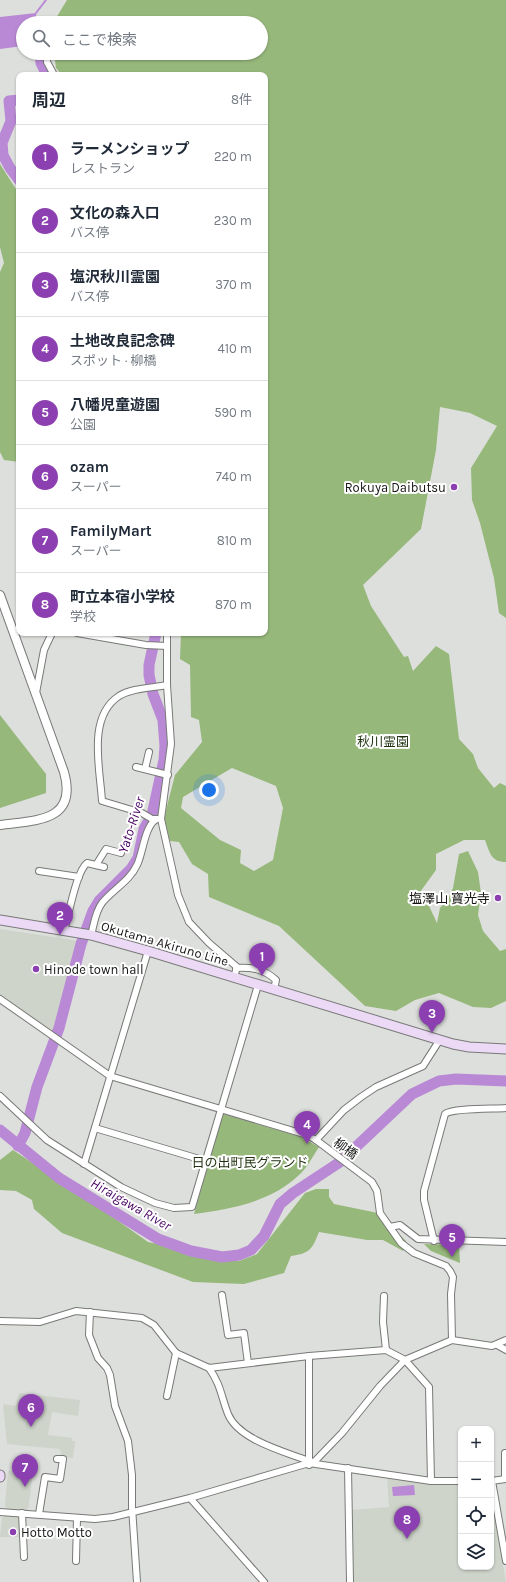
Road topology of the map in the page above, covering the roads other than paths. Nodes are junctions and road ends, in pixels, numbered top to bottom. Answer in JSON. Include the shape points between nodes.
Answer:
{"nodes":[{"id":1,"x":47,"y":60,"type":"edge"},
{"id":2,"x":52,"y":72,"type":"edge"},
{"id":3,"x":0,"y":595,"type":"edge"},
{"id":4,"x":51,"y":636,"type":"edge"},
{"id":5,"x":94,"y":636,"type":"edge"},
{"id":6,"x":167,"y":636,"type":"edge"},
{"id":7,"x":167,"y":646,"type":"junction"},
{"id":8,"x":167,"y":685,"type":"junction"},
{"id":9,"x":35,"y":694,"type":"junction"},
{"id":10,"x":150,"y":752,"type":"dead end"},
{"id":11,"x":136,"y":767,"type":"dead end"},
{"id":12,"x":145,"y":769,"type":"junction"},
{"id":13,"x":166,"y":774,"type":"junction"},
{"id":14,"x":158,"y":819,"type":"junction"},
{"id":15,"x":0,"y":825,"type":"edge"},
{"id":16,"x":121,"y":853,"type":"dead end"},
{"id":17,"x":96,"y":865,"type":"junction"},
{"id":18,"x":104,"y":867,"type":"dead end"},
{"id":19,"x":39,"y":871,"type":"dead end"},
{"id":20,"x":79,"y":877,"type":"junction"},
{"id":21,"x":0,"y":920,"type":"edge"},
{"id":22,"x":64,"y":930,"type":"junction"},
{"id":23,"x":91,"y":935,"type":"junction"},
{"id":24,"x":148,"y":951,"type":"junction"},
{"id":25,"x":236,"y":968,"type":"junction"},
{"id":26,"x":234,"y":977,"type":"junction"},
{"id":27,"x":258,"y":985,"type":"junction"},
{"id":28,"x":274,"y":990,"type":"junction"},
{"id":29,"x":0,"y":1000,"type":"edge"},
{"id":30,"x":440,"y":1041,"type":"junction"},
{"id":31,"x":506,"y":1049,"type":"edge"},
{"id":32,"x":110,"y":1076,"type":"junction"},
{"id":33,"x":0,"y":1096,"type":"edge"},
{"id":34,"x":506,"y":1108,"type":"edge"},
{"id":35,"x":221,"y":1109,"type":"junction"},
{"id":36,"x":95,"y":1128,"type":"junction"},
{"id":37,"x":318,"y":1141,"type":"junction"},
{"id":38,"x":206,"y":1161,"type":"junction"},
{"id":39,"x":84,"y":1164,"type":"junction"},
{"id":40,"x":390,"y":1227,"type":"junction"},
{"id":41,"x":434,"y":1241,"type":"junction"},
{"id":42,"x":506,"y":1242,"type":"edge"},
{"id":43,"x":222,"y":1295,"type":"dead end"},
{"id":44,"x":384,"y":1296,"type":"dead end"},
{"id":45,"x":90,"y":1312,"type":"junction"},
{"id":46,"x":0,"y":1321,"type":"edge"},
{"id":47,"x":452,"y":1340,"type":"junction"},
{"id":48,"x":506,"y":1340,"type":"edge"},
{"id":49,"x":497,"y":1346,"type":"junction"},
{"id":50,"x":386,"y":1350,"type":"junction"},
{"id":51,"x":506,"y":1350,"type":"edge"},
{"id":52,"x":176,"y":1353,"type":"junction"},
{"id":53,"x":309,"y":1356,"type":"junction"},
{"id":54,"x":405,"y":1360,"type":"junction"},
{"id":55,"x":248,"y":1363,"type":"junction"},
{"id":56,"x":209,"y":1368,"type":"junction"},
{"id":57,"x":167,"y":1396,"type":"dead end"},
{"id":58,"x":505,"y":1453,"type":"dead end"},
{"id":59,"x":57,"y":1458,"type":"dead end"},
{"id":60,"x":309,"y":1465,"type":"junction"},
{"id":61,"x":348,"y":1468,"type":"junction"},
{"id":62,"x":506,"y":1479,"type":"edge"},
{"id":63,"x":432,"y":1481,"type":"junction"},
{"id":64,"x":458,"y":1481,"type":"edge"},
{"id":65,"x":494,"y":1481,"type":"edge"},
{"id":66,"x":494,"y":1492,"type":"edge"},
{"id":67,"x":190,"y":1498,"type":"junction"},
{"id":68,"x":0,"y":1512,"type":"edge"},
{"id":69,"x":22,"y":1513,"type":"junction"},
{"id":70,"x":39,"y":1514,"type":"junction"},
{"id":71,"x":132,"y":1514,"type":"junction"},
{"id":72,"x":77,"y":1518,"type":"junction"},
{"id":73,"x":24,"y":1557,"type":"dead end"},
{"id":74,"x":76,"y":1561,"type":"dead end"},
{"id":75,"x":506,"y":1561,"type":"edge"},
{"id":76,"x":137,"y":1582,"type":"edge"},
{"id":77,"x":264,"y":1582,"type":"edge"},
{"id":78,"x":350,"y":1582,"type":"edge"}],
"edges":[{"from":1,"to":2,"type":"street"},
{"from":3,"to":9,"type":"street"},
{"from":4,"to":9,"type":"street","via":[[44,650]]},
{"from":5,"to":7,"type":"street"},
{"from":6,"to":7,"type":"street"},
{"from":7,"to":8,"type":"street"},
{"from":8,"to":13,"type":"street","via":[[171,744]]},
{"from":8,"to":14,"type":"street","via":[[119,696],[108,706],[100,719],[98,731],[102,801]]},
{"from":9,"to":15,"type":"street","via":[[64,772],[67,796],[61,808],[47,817]]},
{"from":10,"to":12,"type":"street"},
{"from":11,"to":12,"type":"street"},
{"from":12,"to":13,"type":"street"},
{"from":13,"to":14,"type":"street"},
{"from":14,"to":23,"type":"street","via":[[145,838],[137,867],[100,906]]},
{"from":14,"to":25,"type":"street","via":[[178,894],[189,922]]},
{"from":16,"to":17,"type":"street","via":[[106,849]]},
{"from":17,"to":18,"type":"street"},
{"from":17,"to":20,"type":"street","via":[[84,865]]},
{"from":19,"to":20,"type":"street"},
{"from":20,"to":22,"type":"street"},
{"from":21,"to":22,"type":"main road","name":"Okutama Akiruno Line"},
{"from":22,"to":23,"type":"main road","name":"Okutama Akiruno Line"},
{"from":23,"to":24,"type":"main road","name":"Okutama Akiruno Line"},
{"from":24,"to":26,"type":"main road","name":"Okutama Akiruno Line"},
{"from":24,"to":32,"type":"street"},
{"from":25,"to":26,"type":"street"},
{"from":25,"to":28,"type":"street","via":[[254,968],[269,974],[276,980]]},
{"from":26,"to":27,"type":"main road","name":"Okutama Akiruno Line"},
{"from":27,"to":28,"type":"main road","name":"Okutama Akiruno Line"},
{"from":27,"to":35,"type":"street"},
{"from":28,"to":30,"type":"main road","name":"Okutama Akiruno Line"},
{"from":29,"to":32,"type":"street","name":"柳橋"},
{"from":30,"to":31,"type":"main road","name":"Okutama Akiruno Line","via":[[469,1047]]},
{"from":30,"to":37,"type":"street","via":[[423,1066],[361,1097],[344,1110]]},
{"from":32,"to":35,"type":"street","name":"柳橋"},
{"from":32,"to":36,"type":"street"},
{"from":33,"to":39,"type":"street","via":[[47,1140]]},
{"from":34,"to":41,"type":"street","via":[[463,1110],[445,1114],[424,1191]]},
{"from":35,"to":37,"type":"street","name":"柳橋","via":[[307,1135]]},
{"from":35,"to":38,"type":"street"},
{"from":36,"to":38,"type":"street"},
{"from":36,"to":39,"type":"street"},
{"from":37,"to":40,"type":"street","name":"柳橋","via":[[375,1187],[380,1213]]},
{"from":38,"to":39,"type":"street","via":[[192,1207],[186,1208],[174,1208],[145,1200]]},
{"from":40,"to":41,"type":"street","via":[[400,1225],[414,1238]]},
{"from":40,"to":47,"type":"street","name":"柳橋","via":[[408,1248],[446,1266],[450,1271],[453,1277]]},
{"from":41,"to":42,"type":"street"},
{"from":43,"to":55,"type":"street","via":[[228,1335],[244,1333]]},
{"from":44,"to":50,"type":"street"},
{"from":45,"to":46,"type":"street","via":[[71,1311],[40,1322]]},
{"from":45,"to":52,"type":"street","via":[[142,1318],[158,1328]]},
{"from":45,"to":71,"type":"street","via":[[89,1335],[98,1358],[110,1375],[115,1406],[128,1441],[132,1475]]},
{"from":47,"to":49,"type":"street"},
{"from":47,"to":54,"type":"street"},
{"from":48,"to":49,"type":"street"},
{"from":49,"to":51,"type":"street"},
{"from":50,"to":53,"type":"street"},
{"from":50,"to":54,"type":"street"},
{"from":52,"to":56,"type":"street"},
{"from":52,"to":57,"type":"street"},
{"from":53,"to":55,"type":"street"},
{"from":53,"to":60,"type":"street"},
{"from":54,"to":60,"type":"street","via":[[340,1435]]},
{"from":54,"to":63,"type":"street","via":[[429,1387]]},
{"from":55,"to":56,"type":"street"},
{"from":56,"to":60,"type":"street","via":[[220,1386],[232,1422],[253,1439],[306,1460]]},
{"from":58,"to":62,"type":"street"},
{"from":59,"to":70,"type":"street","via":[[63,1459],[60,1479],[45,1477]]},
{"from":60,"to":61,"type":"street"},
{"from":60,"to":67,"type":"street"},
{"from":61,"to":63,"type":"street"},
{"from":61,"to":78,"type":"street"},
{"from":62,"to":65,"type":"street"},
{"from":63,"to":64,"type":"street"},
{"from":66,"to":75,"type":"street"},
{"from":67,"to":71,"type":"street"},
{"from":67,"to":77,"type":"street"},
{"from":68,"to":69,"type":"street"},
{"from":69,"to":70,"type":"street"},
{"from":69,"to":73,"type":"street"},
{"from":70,"to":72,"type":"street"},
{"from":71,"to":72,"type":"street","via":[[113,1518]]},
{"from":71,"to":76,"type":"street"},
{"from":72,"to":74,"type":"street"}]}
